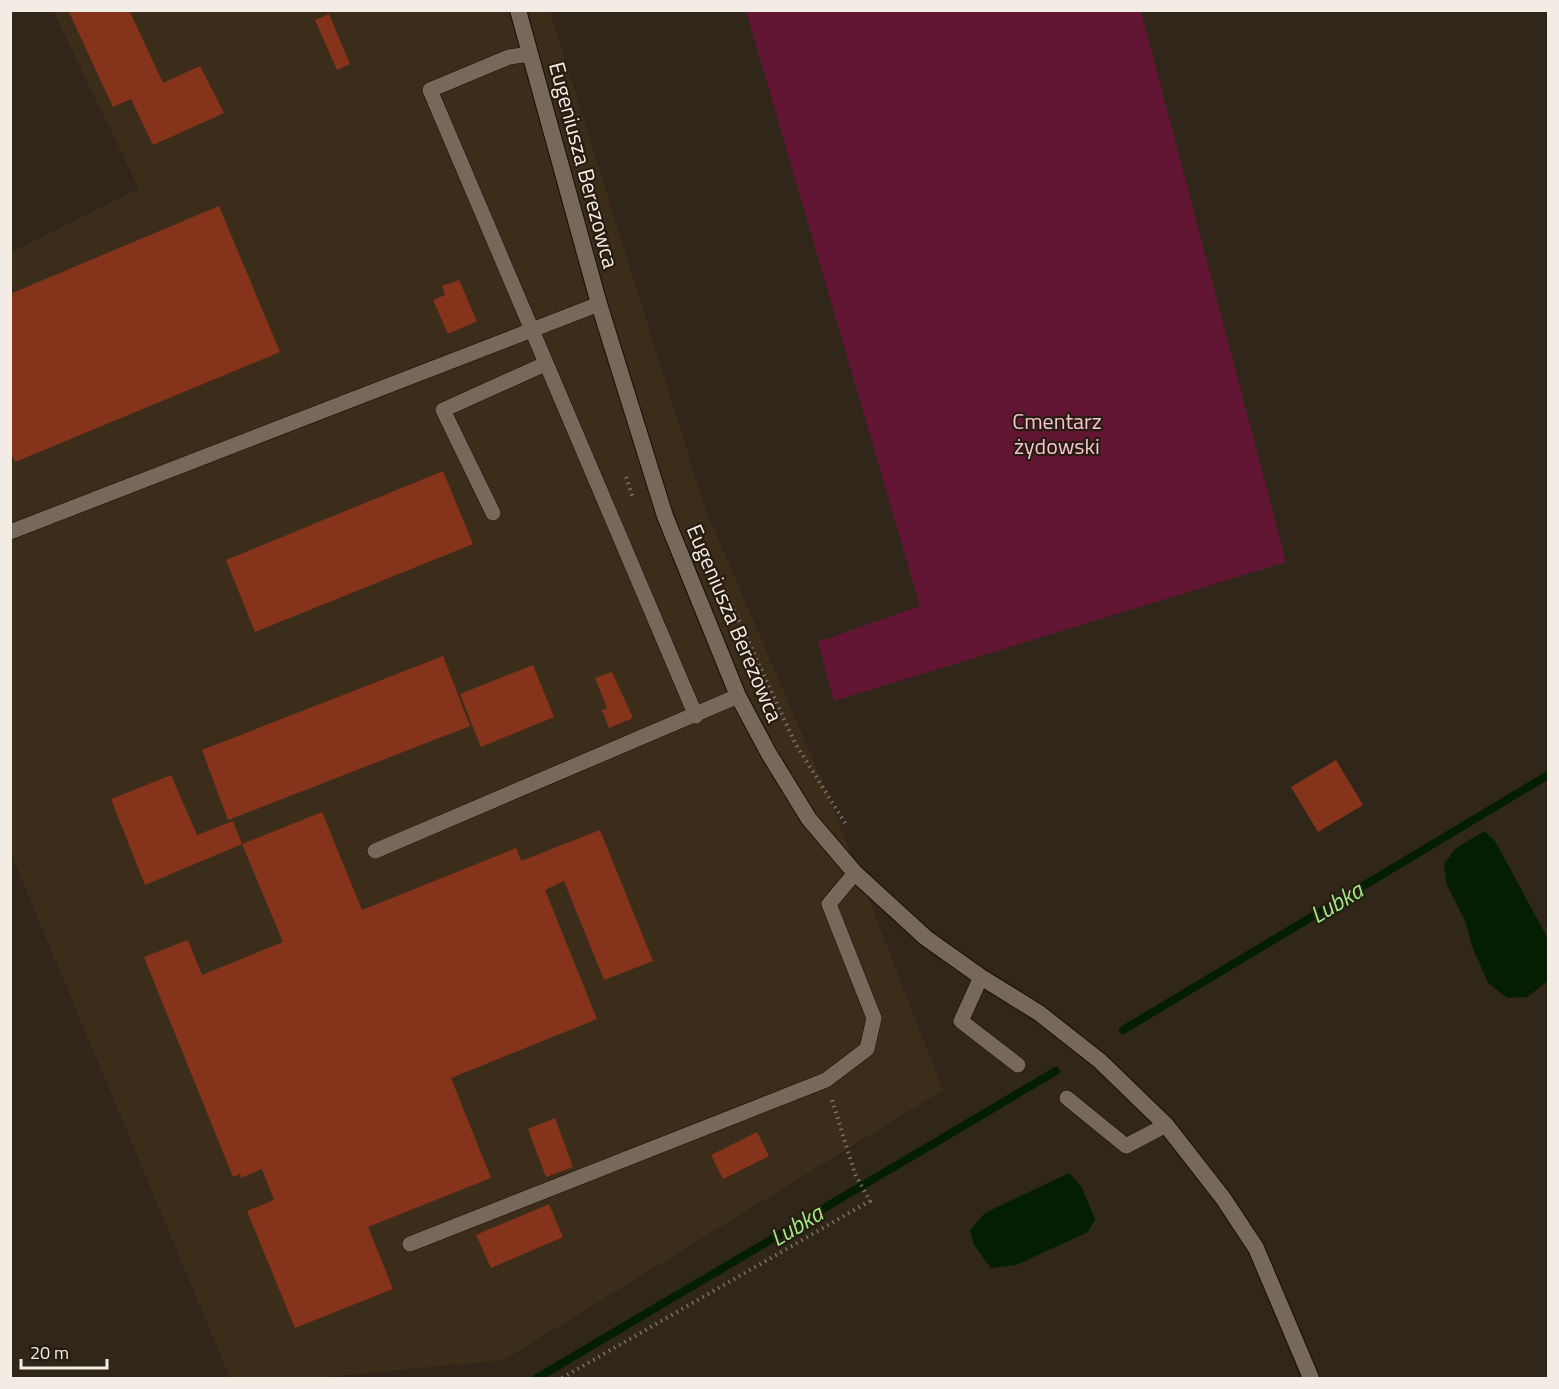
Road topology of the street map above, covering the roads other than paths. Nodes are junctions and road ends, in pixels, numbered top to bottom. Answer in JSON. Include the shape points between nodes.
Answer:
{"nodes":[{"id":1,"x":518,"y":10,"type":"edge"},
{"id":2,"x":530,"y":54,"type":"junction"},
{"id":3,"x":599,"y":304,"type":"junction"},
{"id":4,"x":533,"y":330,"type":"junction"},
{"id":5,"x":545,"y":364,"type":"junction"},
{"id":6,"x":493,"y":513,"type":"dead end"},
{"id":7,"x":10,"y":532,"type":"edge"},
{"id":8,"x":738,"y":696,"type":"junction"},
{"id":9,"x":696,"y":716,"type":"junction"},
{"id":10,"x":375,"y":851,"type":"dead end"},
{"id":11,"x":855,"y":873,"type":"junction"},
{"id":12,"x":981,"y":977,"type":"junction"},
{"id":13,"x":1018,"y":1065,"type":"dead end"},
{"id":14,"x":1067,"y":1098,"type":"dead end"},
{"id":15,"x":1166,"y":1125,"type":"junction"},
{"id":16,"x":410,"y":1244,"type":"dead end"},
{"id":17,"x":1311,"y":1378,"type":"edge"}],
"edges":[{"from":1,"to":2,"type":"street","name":"Eugeniusza Berezowca"},
{"from":2,"to":3,"type":"street","name":"Eugeniusza Berezowca"},
{"from":2,"to":4,"type":"lane","via":[[509,57],[430,90]]},
{"from":3,"to":4,"type":"lane"},
{"from":3,"to":8,"type":"street","name":"Eugeniusza Berezowca","via":[[664,516]]},
{"from":4,"to":5,"type":"lane"},
{"from":4,"to":7,"type":"lane"},
{"from":5,"to":6,"type":"lane","via":[[443,410]]},
{"from":5,"to":9,"type":"lane"},
{"from":8,"to":9,"type":"lane"},
{"from":8,"to":11,"type":"street","name":"Eugeniusza Berezowca","via":[[809,819]]},
{"from":9,"to":10,"type":"lane"},
{"from":11,"to":12,"type":"street","name":"Eugeniusza Berezowca","via":[[926,938]]},
{"from":11,"to":16,"type":"lane","via":[[829,904],[874,1018],[867,1049],[826,1080]]},
{"from":12,"to":13,"type":"lane","via":[[961,1021]]},
{"from":12,"to":15,"type":"street","name":"Eugeniusza Berezowca","via":[[1039,1013],[1100,1061]]},
{"from":14,"to":15,"type":"lane","via":[[1126,1146]]},
{"from":15,"to":17,"type":"street","name":"Eugeniusza Berezowca","via":[[1256,1248]]}]}
